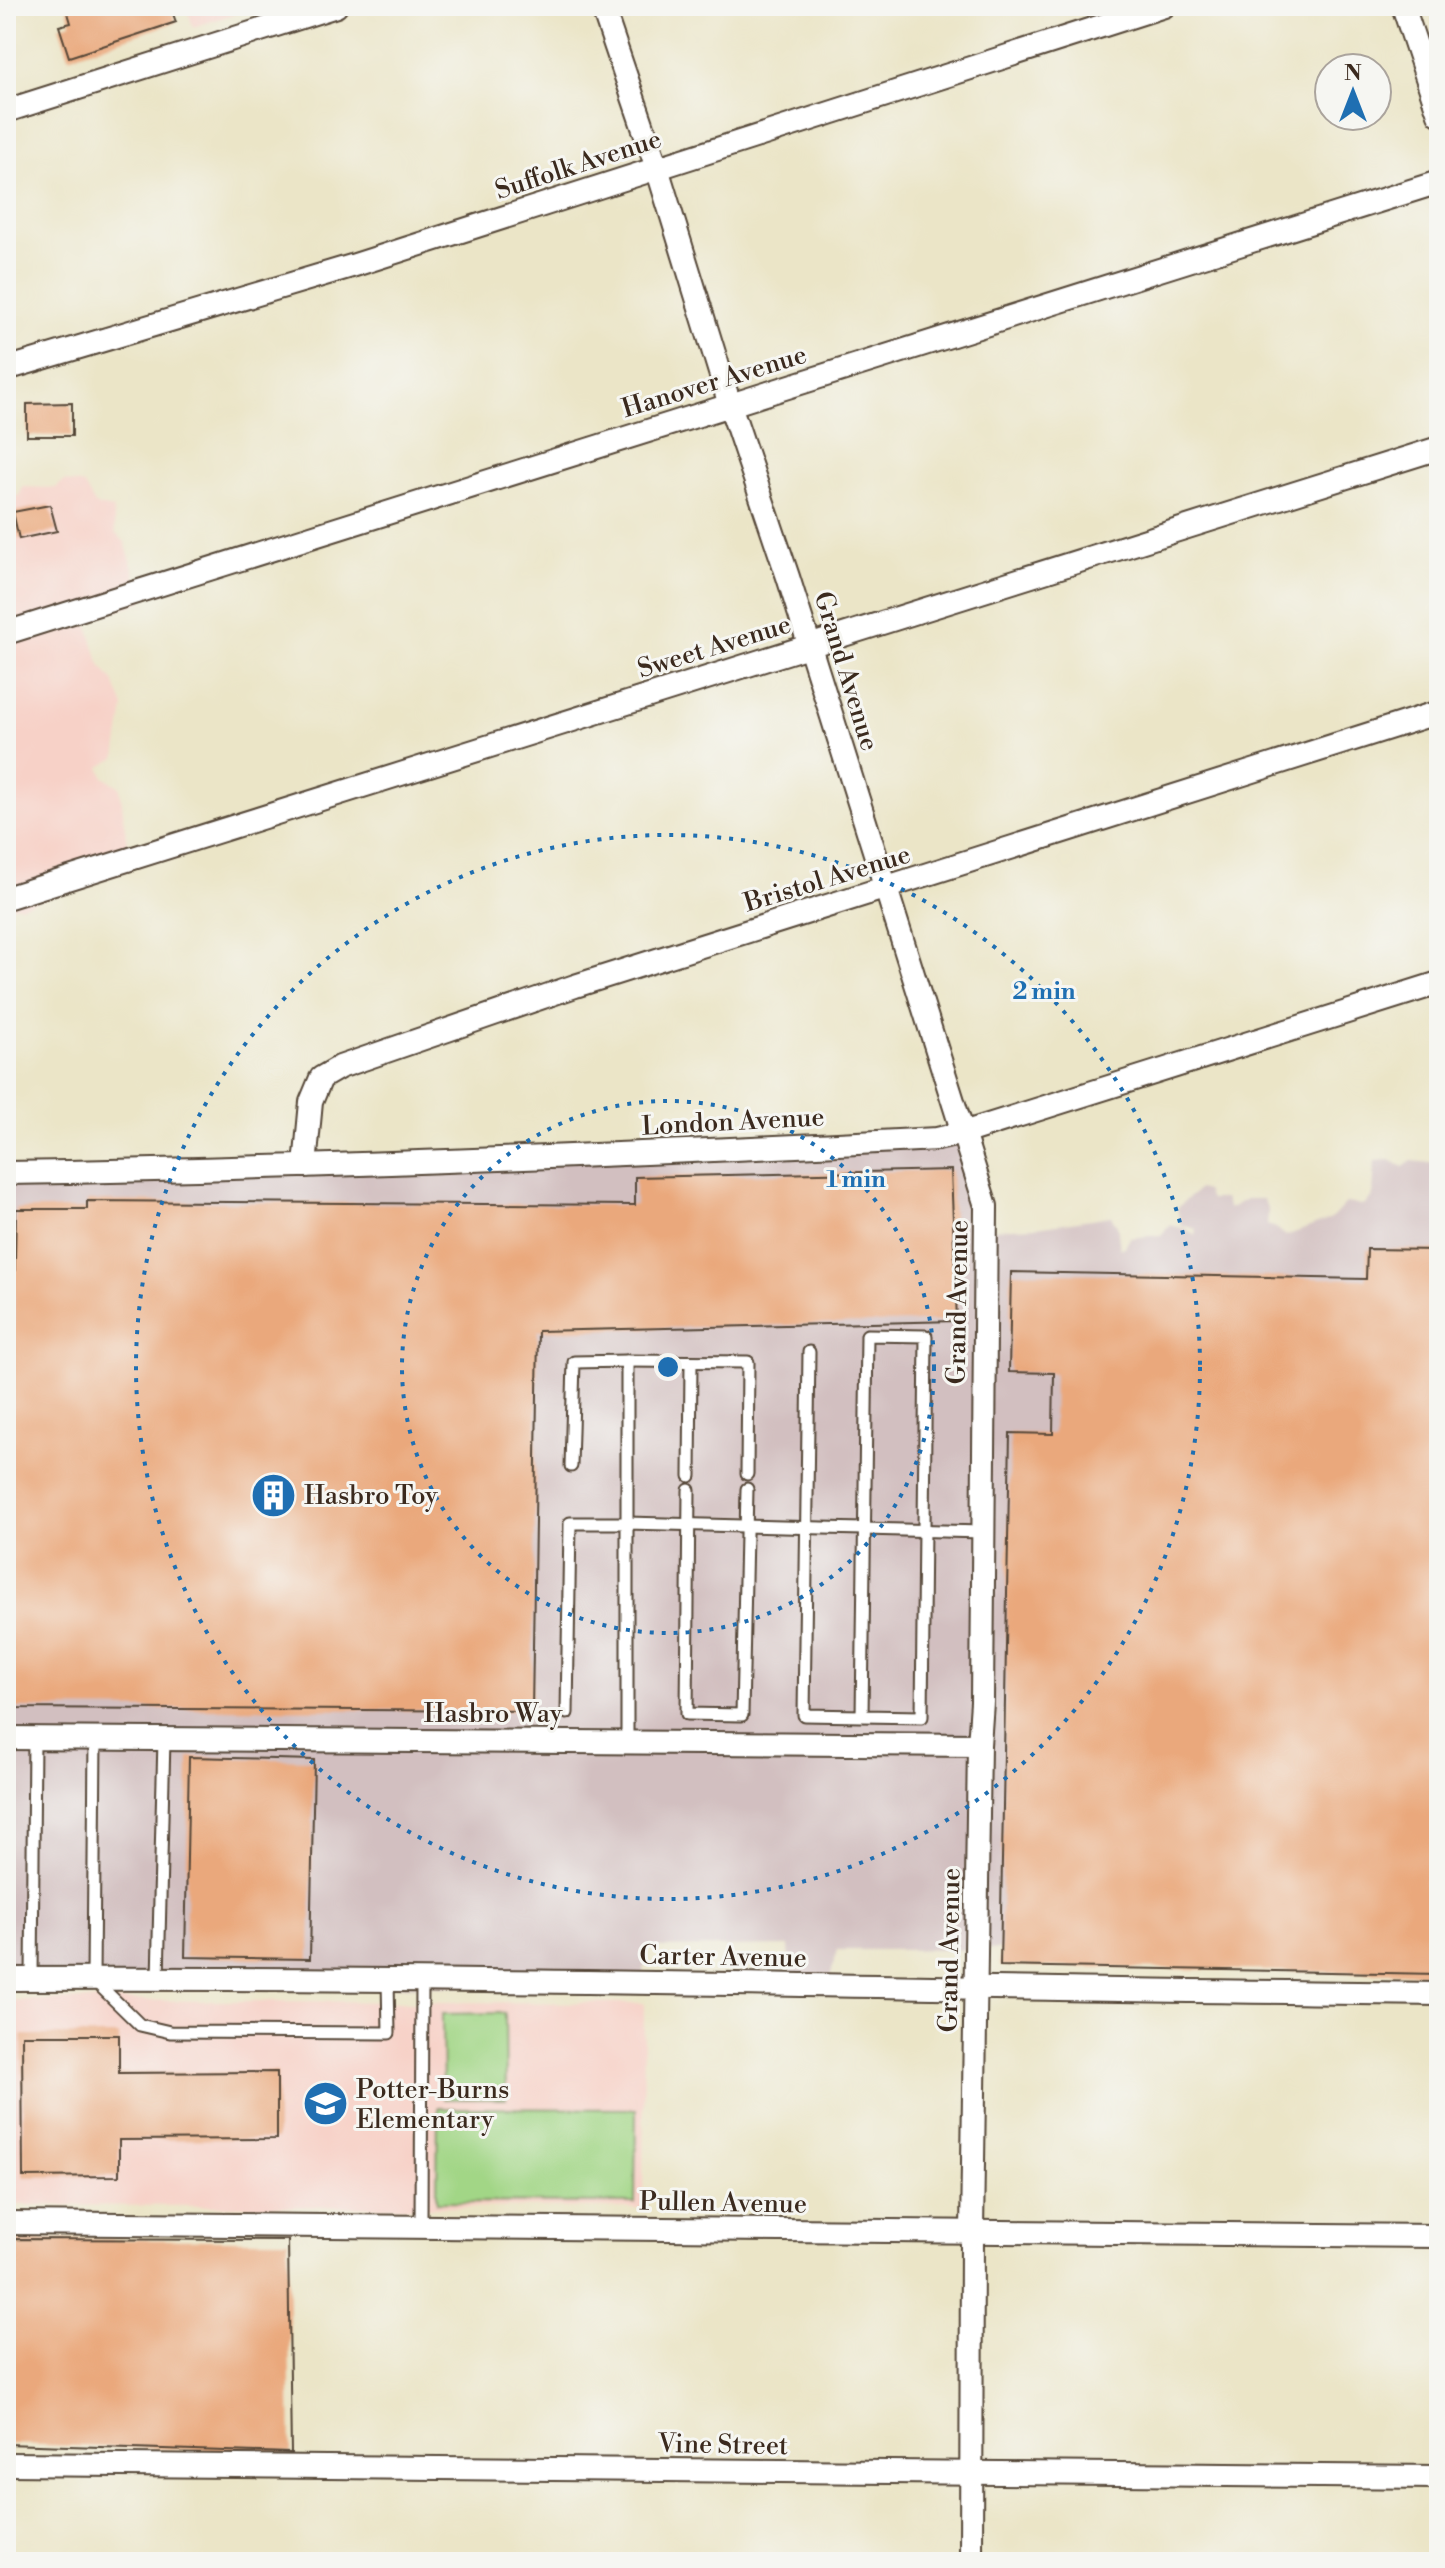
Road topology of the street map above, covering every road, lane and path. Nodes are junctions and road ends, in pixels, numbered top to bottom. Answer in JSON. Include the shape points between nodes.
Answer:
{"nodes":[{"id":1,"x":336,"y":6,"type":"edge"},
{"id":2,"x":602,"y":6,"type":"edge"},
{"id":3,"x":1164,"y":6,"type":"edge"},
{"id":4,"x":1403,"y":6,"type":"edge"},
{"id":5,"x":6,"y":111,"type":"edge"},
{"id":6,"x":1439,"y":114,"type":"edge"},
{"id":7,"x":657,"y":168,"type":"junction"},
{"id":8,"x":1439,"y":182,"type":"edge"},
{"id":9,"x":6,"y":369,"type":"edge"},
{"id":10,"x":730,"y":405,"type":"junction"},
{"id":11,"x":1439,"y":448,"type":"edge"},
{"id":12,"x":6,"y":633,"type":"edge"},
{"id":13,"x":809,"y":646,"type":"junction"},
{"id":14,"x":1439,"y":712,"type":"edge"},
{"id":15,"x":886,"y":889,"type":"junction"},
{"id":16,"x":6,"y":898,"type":"edge"},
{"id":17,"x":1439,"y":983,"type":"edge"},
{"id":18,"x":963,"y":1133,"type":"junction"},
{"id":19,"x":305,"y":1166,"type":"junction"},
{"id":20,"x":6,"y":1173,"type":"edge"},
{"id":21,"x":809,"y":1352,"type":"dead end"},
{"id":22,"x":627,"y":1361,"type":"junction"},
{"id":23,"x":691,"y":1362,"type":"junction"},
{"id":24,"x":571,"y":1466,"type":"dead end"},
{"id":25,"x":747,"y":1474,"type":"dead end"},
{"id":26,"x":690,"y":1476,"type":"dead end"},
{"id":27,"x":747,"y":1489,"type":"dead end"},
{"id":28,"x":689,"y":1490,"type":"dead end"},
{"id":29,"x":627,"y":1523,"type":"junction"},
{"id":30,"x":689,"y":1524,"type":"junction"},
{"id":31,"x":747,"y":1524,"type":"junction"},
{"id":32,"x":806,"y":1526,"type":"junction"},
{"id":33,"x":866,"y":1528,"type":"junction"},
{"id":34,"x":923,"y":1530,"type":"junction"},
{"id":35,"x":983,"y":1532,"type":"junction"},
{"id":36,"x":567,"y":1713,"type":"dead end"},
{"id":37,"x":862,"y":1716,"type":"junction"},
{"id":38,"x":6,"y":1738,"type":"edge"},
{"id":39,"x":34,"y":1738,"type":"junction"},
{"id":40,"x":95,"y":1738,"type":"junction"},
{"id":41,"x":164,"y":1739,"type":"junction"},
{"id":42,"x":627,"y":1742,"type":"junction"},
{"id":43,"x":979,"y":1745,"type":"junction"},
{"id":44,"x":6,"y":1979,"type":"edge"},
{"id":45,"x":32,"y":1979,"type":"junction"},
{"id":46,"x":93,"y":1979,"type":"junction"},
{"id":47,"x":158,"y":1979,"type":"junction"},
{"id":48,"x":388,"y":1980,"type":"junction"},
{"id":49,"x":422,"y":1981,"type":"junction"},
{"id":50,"x":977,"y":1989,"type":"junction"},
{"id":51,"x":1439,"y":1994,"type":"edge"},
{"id":52,"x":6,"y":2223,"type":"edge"},
{"id":53,"x":421,"y":2227,"type":"junction"},
{"id":54,"x":972,"y":2232,"type":"junction"},
{"id":55,"x":1439,"y":2236,"type":"edge"},
{"id":56,"x":6,"y":2464,"type":"edge"},
{"id":57,"x":972,"y":2475,"type":"junction"},
{"id":58,"x":1439,"y":2477,"type":"edge"},
{"id":59,"x":971,"y":2562,"type":"edge"}],
"edges":[{"from":1,"to":5,"type":"street"},
{"from":2,"to":7,"type":"street","name":"Grand Avenue"},
{"from":3,"to":7,"type":"street","name":"Suffolk Avenue"},
{"from":4,"to":6,"type":"street"},
{"from":7,"to":9,"type":"street","name":"Suffolk Avenue"},
{"from":7,"to":10,"type":"street","name":"Grand Avenue"},
{"from":8,"to":10,"type":"street","name":"Hanover Avenue"},
{"from":10,"to":12,"type":"street","name":"Hanover Avenue"},
{"from":10,"to":13,"type":"street","name":"Grand Avenue"},
{"from":11,"to":13,"type":"street","name":"Sweet Avenue"},
{"from":13,"to":15,"type":"street","name":"Grand Avenue"},
{"from":13,"to":16,"type":"street","name":"Sweet Avenue"},
{"from":14,"to":15,"type":"street","name":"Bristol Avenue"},
{"from":15,"to":18,"type":"street","name":"Grand Avenue"},
{"from":15,"to":19,"type":"street","name":"Bristol Avenue","via":[[575,986],[340,1067],[321,1078],[311,1102]]},
{"from":17,"to":18,"type":"street","name":"London Avenue"},
{"from":18,"to":19,"type":"street","name":"London Avenue","via":[[937,1139],[624,1155]]},
{"from":18,"to":35,"type":"street","name":"Grand Avenue","via":[[986,1206]]},
{"from":19,"to":20,"type":"street","name":"London Avenue"},
{"from":21,"to":32,"type":"lane"},
{"from":22,"to":23,"type":"lane"},
{"from":22,"to":24,"type":"lane","via":[[574,1362]]},
{"from":22,"to":29,"type":"lane"},
{"from":23,"to":25,"type":"lane","via":[[748,1362]]},
{"from":23,"to":26,"type":"lane"},
{"from":27,"to":31,"type":"lane"},
{"from":28,"to":30,"type":"lane"},
{"from":29,"to":30,"type":"lane"},
{"from":29,"to":36,"type":"lane","via":[[570,1523]]},
{"from":29,"to":42,"type":"lane"},
{"from":30,"to":31,"type":"lane"},
{"from":30,"to":31,"type":"lane","via":[[687,1714],[742,1715]]},
{"from":31,"to":32,"type":"lane"},
{"from":32,"to":33,"type":"lane"},
{"from":32,"to":37,"type":"lane","via":[[804,1715]]},
{"from":33,"to":34,"type":"lane"},
{"from":33,"to":34,"type":"lane","via":[[867,1335],[926,1336]]},
{"from":33,"to":37,"type":"lane"},
{"from":34,"to":35,"type":"lane"},
{"from":34,"to":37,"type":"lane","via":[[922,1717]]},
{"from":35,"to":43,"type":"street","name":"Grand Avenue"},
{"from":38,"to":39,"type":"street","name":"Hasbro Way"},
{"from":39,"to":40,"type":"street","name":"Hasbro Way"},
{"from":39,"to":45,"type":"lane"},
{"from":40,"to":41,"type":"street","name":"Hasbro Way"},
{"from":40,"to":46,"type":"lane"},
{"from":41,"to":42,"type":"street","name":"Hasbro Way"},
{"from":41,"to":47,"type":"lane"},
{"from":42,"to":43,"type":"street","name":"Hasbro Way"},
{"from":43,"to":50,"type":"street","name":"Grand Avenue"},
{"from":44,"to":45,"type":"street","name":"Carter Avenue"},
{"from":45,"to":46,"type":"street","name":"Carter Avenue"},
{"from":46,"to":47,"type":"street","name":"Carter Avenue"},
{"from":46,"to":48,"type":"lane","via":[[140,2025],[152,2029],[373,2033],[389,2033]]},
{"from":47,"to":48,"type":"street","name":"Carter Avenue"},
{"from":48,"to":49,"type":"street","name":"Carter Avenue"},
{"from":49,"to":50,"type":"street","name":"Carter Avenue"},
{"from":49,"to":53,"type":"lane"},
{"from":50,"to":51,"type":"street","name":"Carter Avenue"},
{"from":50,"to":54,"type":"street","name":"Grand Avenue"},
{"from":52,"to":53,"type":"street","name":"Pullen Avenue"},
{"from":53,"to":54,"type":"street","name":"Pullen Avenue"},
{"from":54,"to":55,"type":"street","name":"Pullen Avenue"},
{"from":54,"to":57,"type":"street","name":"Grand Avenue"},
{"from":56,"to":57,"type":"street","name":"Vine Street"},
{"from":57,"to":58,"type":"street","name":"Vine Street"},
{"from":57,"to":59,"type":"street","name":"Grand Avenue"}]}
